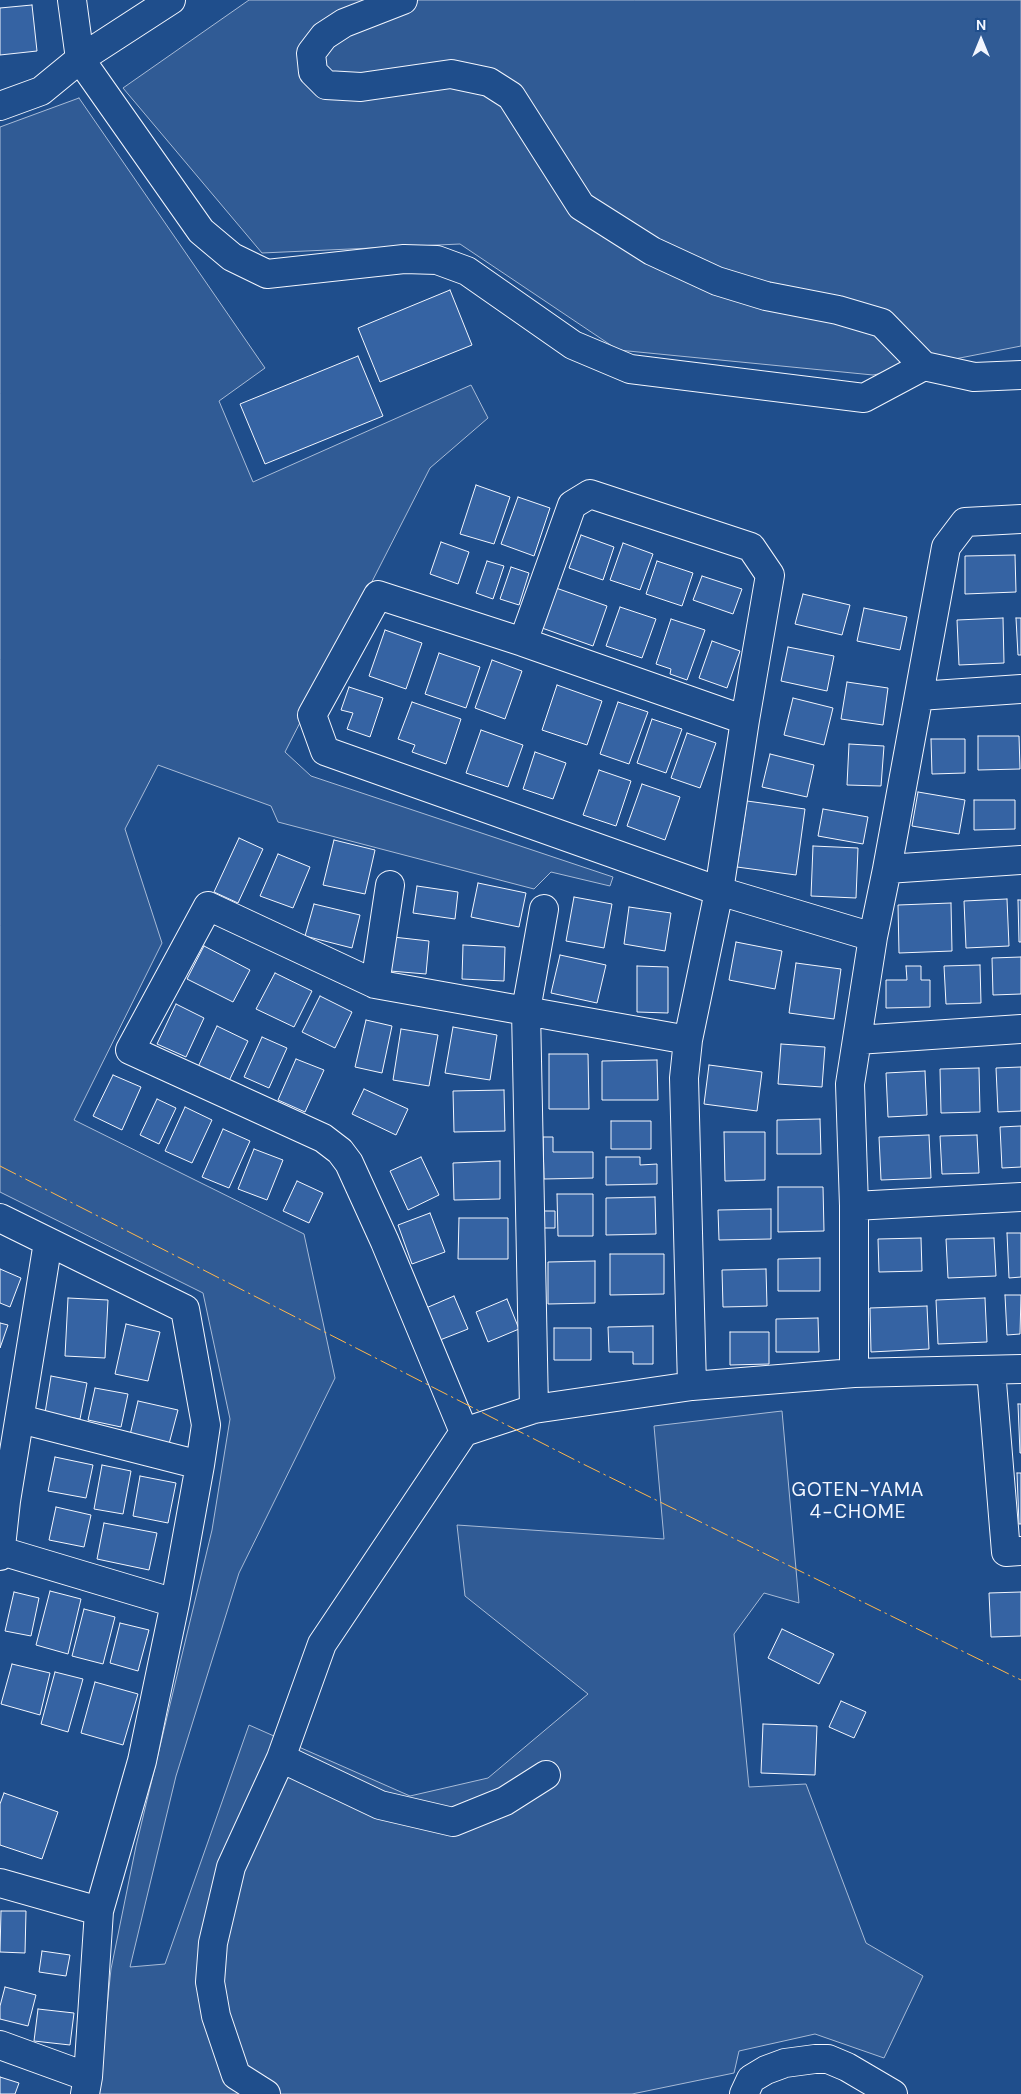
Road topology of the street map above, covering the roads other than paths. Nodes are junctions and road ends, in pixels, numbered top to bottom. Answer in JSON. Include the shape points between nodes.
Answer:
{"nodes":[{"id":1,"x":72,"y":0,"type":"edge"},
{"id":2,"x":172,"y":0,"type":"edge"},
{"id":3,"x":403,"y":0,"type":"edge"},
{"id":4,"x":80,"y":59,"type":"junction"},
{"id":5,"x":0,"y":106,"type":"edge"},
{"id":6,"x":924,"y":366,"type":"junction"},
{"id":7,"x":1021,"y":375,"type":"edge"},
{"id":8,"x":1021,"y":519,"type":"edge"},
{"id":9,"x":523,"y":642,"type":"junction"},
{"id":10,"x":1021,"y":689,"type":"edge"},
{"id":11,"x":920,"y":696,"type":"junction"},
{"id":12,"x":745,"y":720,"type":"junction"},
{"id":13,"x":1021,"y":860,"type":"edge"},
{"id":14,"x":887,"y":869,"type":"junction"},
{"id":15,"x":390,"y":885,"type":"dead end"},
{"id":16,"x":719,"y":891,"type":"junction"},
{"id":17,"x":544,"y":909,"type":"dead end"},
{"id":18,"x":873,"y":937,"type":"junction"},
{"id":19,"x":375,"y":984,"type":"junction"},
{"id":20,"x":526,"y":1010,"type":"junction"},
{"id":21,"x":1021,"y":1029,"type":"edge"},
{"id":22,"x":688,"y":1040,"type":"junction"},
{"id":23,"x":857,"y":1040,"type":"junction"},
{"id":24,"x":1021,"y":1197,"type":"edge"},
{"id":25,"x":854,"y":1206,"type":"junction"},
{"id":26,"x":0,"y":1218,"type":"edge"},
{"id":27,"x":48,"y":1242,"type":"junction"},
{"id":28,"x":1021,"y":1369,"type":"edge"},
{"id":29,"x":991,"y":1370,"type":"junction"},
{"id":30,"x":854,"y":1373,"type":"junction"},
{"id":31,"x":692,"y":1386,"type":"junction"},
{"id":32,"x":534,"y":1409,"type":"junction"},
{"id":33,"x":20,"y":1419,"type":"junction"},
{"id":34,"x":464,"y":1432,"type":"junction"},
{"id":35,"x":200,"y":1465,"type":"junction"},
{"id":36,"x":3,"y":1500,"type":"edge"},
{"id":37,"x":1021,"y":1552,"type":"edge"},
{"id":38,"x":0,"y":1554,"type":"edge"},
{"id":39,"x":175,"y":1603,"type":"junction"},
{"id":40,"x":281,"y":1758,"type":"junction"},
{"id":41,"x":546,"y":1775,"type":"dead end"},
{"id":42,"x":0,"y":1882,"type":"edge"},
{"id":43,"x":99,"y":1911,"type":"junction"},
{"id":44,"x":0,"y":2046,"type":"edge"},
{"id":45,"x":86,"y":2086,"type":"edge"},
{"id":46,"x":266,"y":2094,"type":"edge"},
{"id":47,"x":744,"y":2094,"type":"edge"},
{"id":48,"x":892,"y":2094,"type":"edge"}],
"edges":[{"from":1,"to":4,"type":"street"},
{"from":2,"to":4,"type":"street"},
{"from":3,"to":6,"type":"street","via":[[344,23],[324,36],[311,54],[312,72],[326,85],[361,87],[451,74],[489,82],[511,96],[581,206],[652,251],[717,281],[766,296],[882,322]]},
{"from":4,"to":5,"type":"street","via":[[41,91]]},
{"from":4,"to":6,"type":"street","via":[[201,231],[232,257],[267,274],[404,259],[437,260],[467,271],[573,345],[630,369],[864,398]]},
{"from":6,"to":7,"type":"street","via":[[974,377]]},
{"from":8,"to":11,"type":"street","via":[[966,522],[946,547]]},
{"from":9,"to":12,"type":"street"},
{"from":9,"to":12,"type":"street","via":[[572,505],[590,494],[751,547],[770,575]]},
{"from":9,"to":16,"type":"street","via":[[378,595],[312,715],[325,751]]},
{"from":10,"to":11,"type":"street"},
{"from":11,"to":14,"type":"street"},
{"from":12,"to":16,"type":"street"},
{"from":13,"to":14,"type":"street"},
{"from":14,"to":18,"type":"street"},
{"from":15,"to":19,"type":"street"},
{"from":16,"to":18,"type":"street"},
{"from":16,"to":22,"type":"street"},
{"from":17,"to":20,"type":"street"},
{"from":18,"to":23,"type":"street"},
{"from":19,"to":20,"type":"street"},
{"from":19,"to":34,"type":"street","via":[[208,906],[130,1050],[323,1138],[340,1151],[349,1163],[385,1242]]},
{"from":20,"to":22,"type":"street"},
{"from":20,"to":32,"type":"street"},
{"from":21,"to":23,"type":"street"},
{"from":22,"to":31,"type":"street","via":[[684,1078]]},
{"from":23,"to":25,"type":"street","via":[[850,1084]]},
{"from":24,"to":25,"type":"street"},
{"from":25,"to":30,"type":"street"},
{"from":26,"to":27,"type":"street"},
{"from":27,"to":33,"type":"street"},
{"from":27,"to":35,"type":"street","via":[[185,1309],[206,1425]]},
{"from":28,"to":29,"type":"street"},
{"from":29,"to":30,"type":"street"},
{"from":29,"to":37,"type":"street","via":[[1006,1552]]},
{"from":30,"to":31,"type":"street"},
{"from":31,"to":32,"type":"street"},
{"from":32,"to":34,"type":"street"},
{"from":33,"to":35,"type":"street"},
{"from":33,"to":36,"type":"street"},
{"from":34,"to":40,"type":"street","via":[[322,1644]]},
{"from":35,"to":39,"type":"street"},
{"from":36,"to":38,"type":"street"},
{"from":38,"to":39,"type":"street"},
{"from":39,"to":43,"type":"street","via":[[142,1761]]},
{"from":40,"to":41,"type":"street","via":[[380,1805],[453,1822],[505,1801]]},
{"from":40,"to":46,"type":"street","via":[[231,1867],[213,1943],[210,1982],[216,2016],[236,2075]]},
{"from":42,"to":43,"type":"street"},
{"from":43,"to":45,"type":"street"},
{"from":44,"to":45,"type":"street"},
{"from":47,"to":48,"type":"street","via":[[752,2079],[766,2070],[785,2063],[828,2059]]}]}
